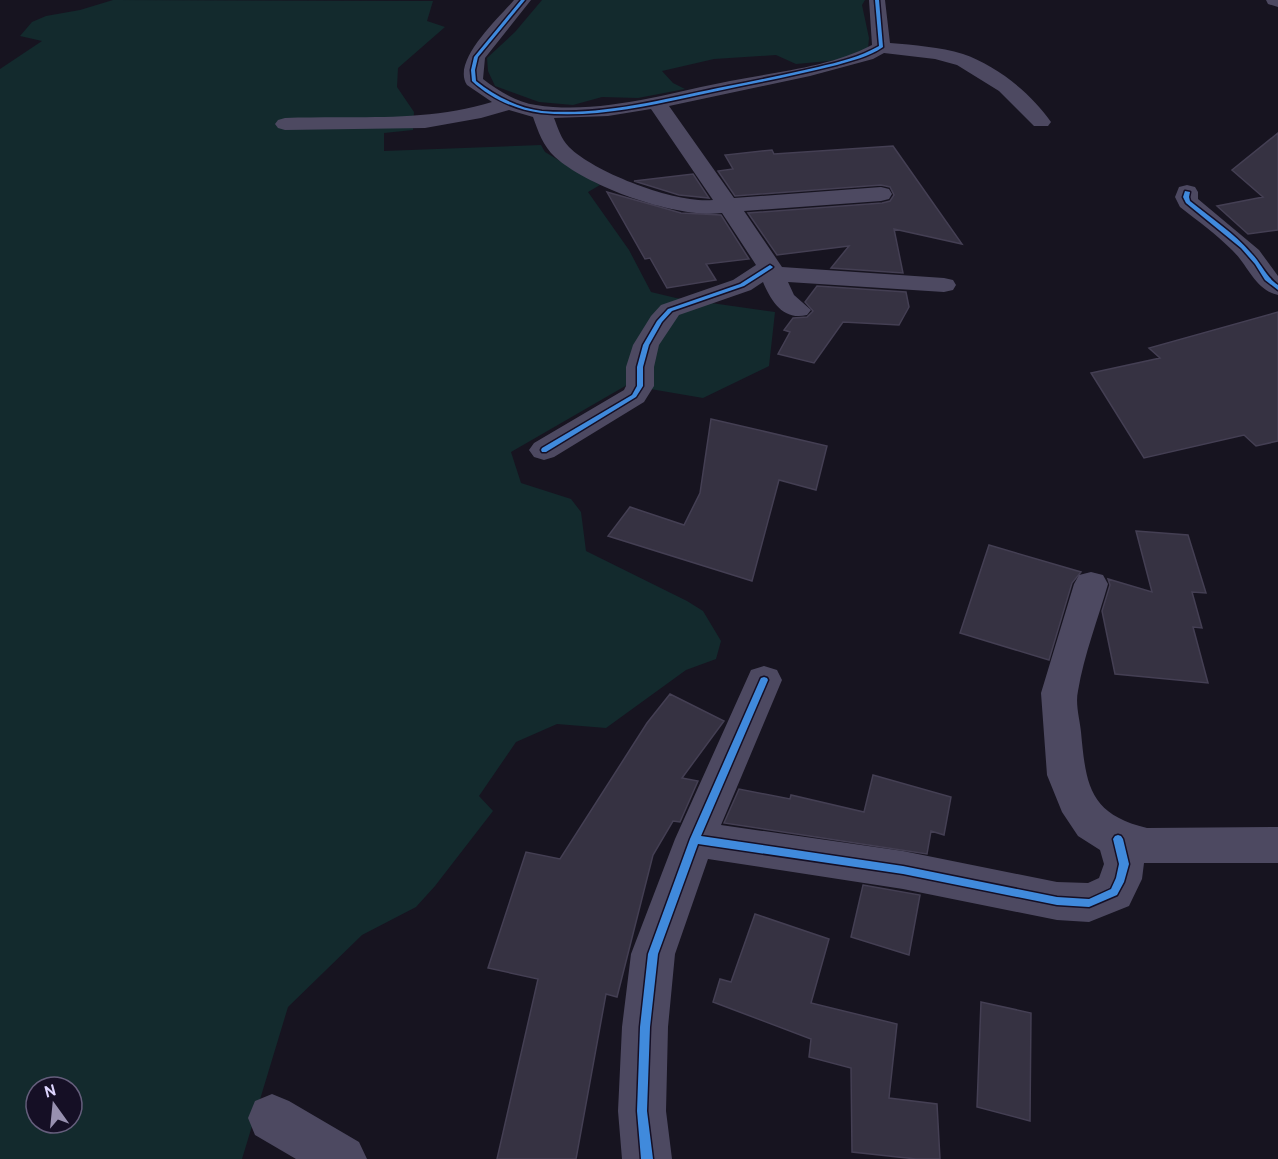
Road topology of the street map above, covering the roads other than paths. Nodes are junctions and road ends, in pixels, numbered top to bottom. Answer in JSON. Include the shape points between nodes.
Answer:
{"nodes":[{"id":1,"x":523,"y":0,"type":"edge"},
{"id":2,"x":877,"y":0,"type":"edge"},
{"id":3,"x":881,"y":47,"type":"junction"},
{"id":4,"x":656,"y":102,"type":"junction"},
{"id":5,"x":510,"y":103,"type":"junction"},
{"id":6,"x":542,"y":112,"type":"junction"},
{"id":7,"x":1041,"y":122,"type":"dead end"},
{"id":8,"x":285,"y":124,"type":"dead end"},
{"id":9,"x":1187,"y":192,"type":"dead end"},
{"id":10,"x":881,"y":195,"type":"dead end"},
{"id":11,"x":728,"y":205,"type":"junction"},
{"id":12,"x":771,"y":271,"type":"junction"},
{"id":13,"x":944,"y":285,"type":"dead end"},
{"id":14,"x":1278,"y":288,"type":"edge"},
{"id":15,"x":798,"y":310,"type":"dead end"},
{"id":16,"x":544,"y":450,"type":"dead end"},
{"id":17,"x":1091,"y":584,"type":"dead end"},
{"id":18,"x":764,"y":680,"type":"dead end"},
{"id":19,"x":695,"y":839,"type":"junction"},
{"id":20,"x":1118,"y":839,"type":"junction"},
{"id":21,"x":1278,"y":845,"type":"edge"},
{"id":22,"x":272,"y":1118,"type":"dead end"},
{"id":23,"x":342,"y":1159,"type":"edge"},
{"id":24,"x":647,"y":1159,"type":"edge"}],
"edges":[{"from":1,"to":5,"type":"street","via":[[476,57],[473,70],[474,81],[486,92]]},
{"from":2,"to":3,"type":"street"},
{"from":3,"to":4,"type":"street","via":[[843,62]]},
{"from":3,"to":7,"type":"street","via":[[964,61],[1015,94]]},
{"from":4,"to":6,"type":"street"},
{"from":4,"to":11,"type":"street"},
{"from":5,"to":6,"type":"street"},
{"from":5,"to":8,"type":"street","via":[[482,114],[428,123]]},
{"from":6,"to":11,"type":"street","via":[[549,134],[563,153],[600,175],[673,204],[693,208]]},
{"from":9,"to":14,"type":"street","via":[[1188,202],[1227,234],[1258,264],[1267,281]]},
{"from":10,"to":11,"type":"street"},
{"from":11,"to":12,"type":"street"},
{"from":12,"to":13,"type":"street"},
{"from":12,"to":15,"type":"street","via":[[783,299]]},
{"from":12,"to":16,"type":"street","via":[[670,310],[646,345],[640,386],[634,396]]},
{"from":17,"to":20,"type":"street","via":[[1059,693],[1066,775],[1092,824]]},
{"from":18,"to":19,"type":"street"},
{"from":19,"to":20,"type":"street","via":[[903,870],[1058,902],[1089,903],[1114,892],[1121,879],[1125,864]]},
{"from":19,"to":24,"type":"street","via":[[653,954],[642,1111]]},
{"from":20,"to":21,"type":"street","via":[[1147,846]]},
{"from":22,"to":23,"type":"street"}]}
